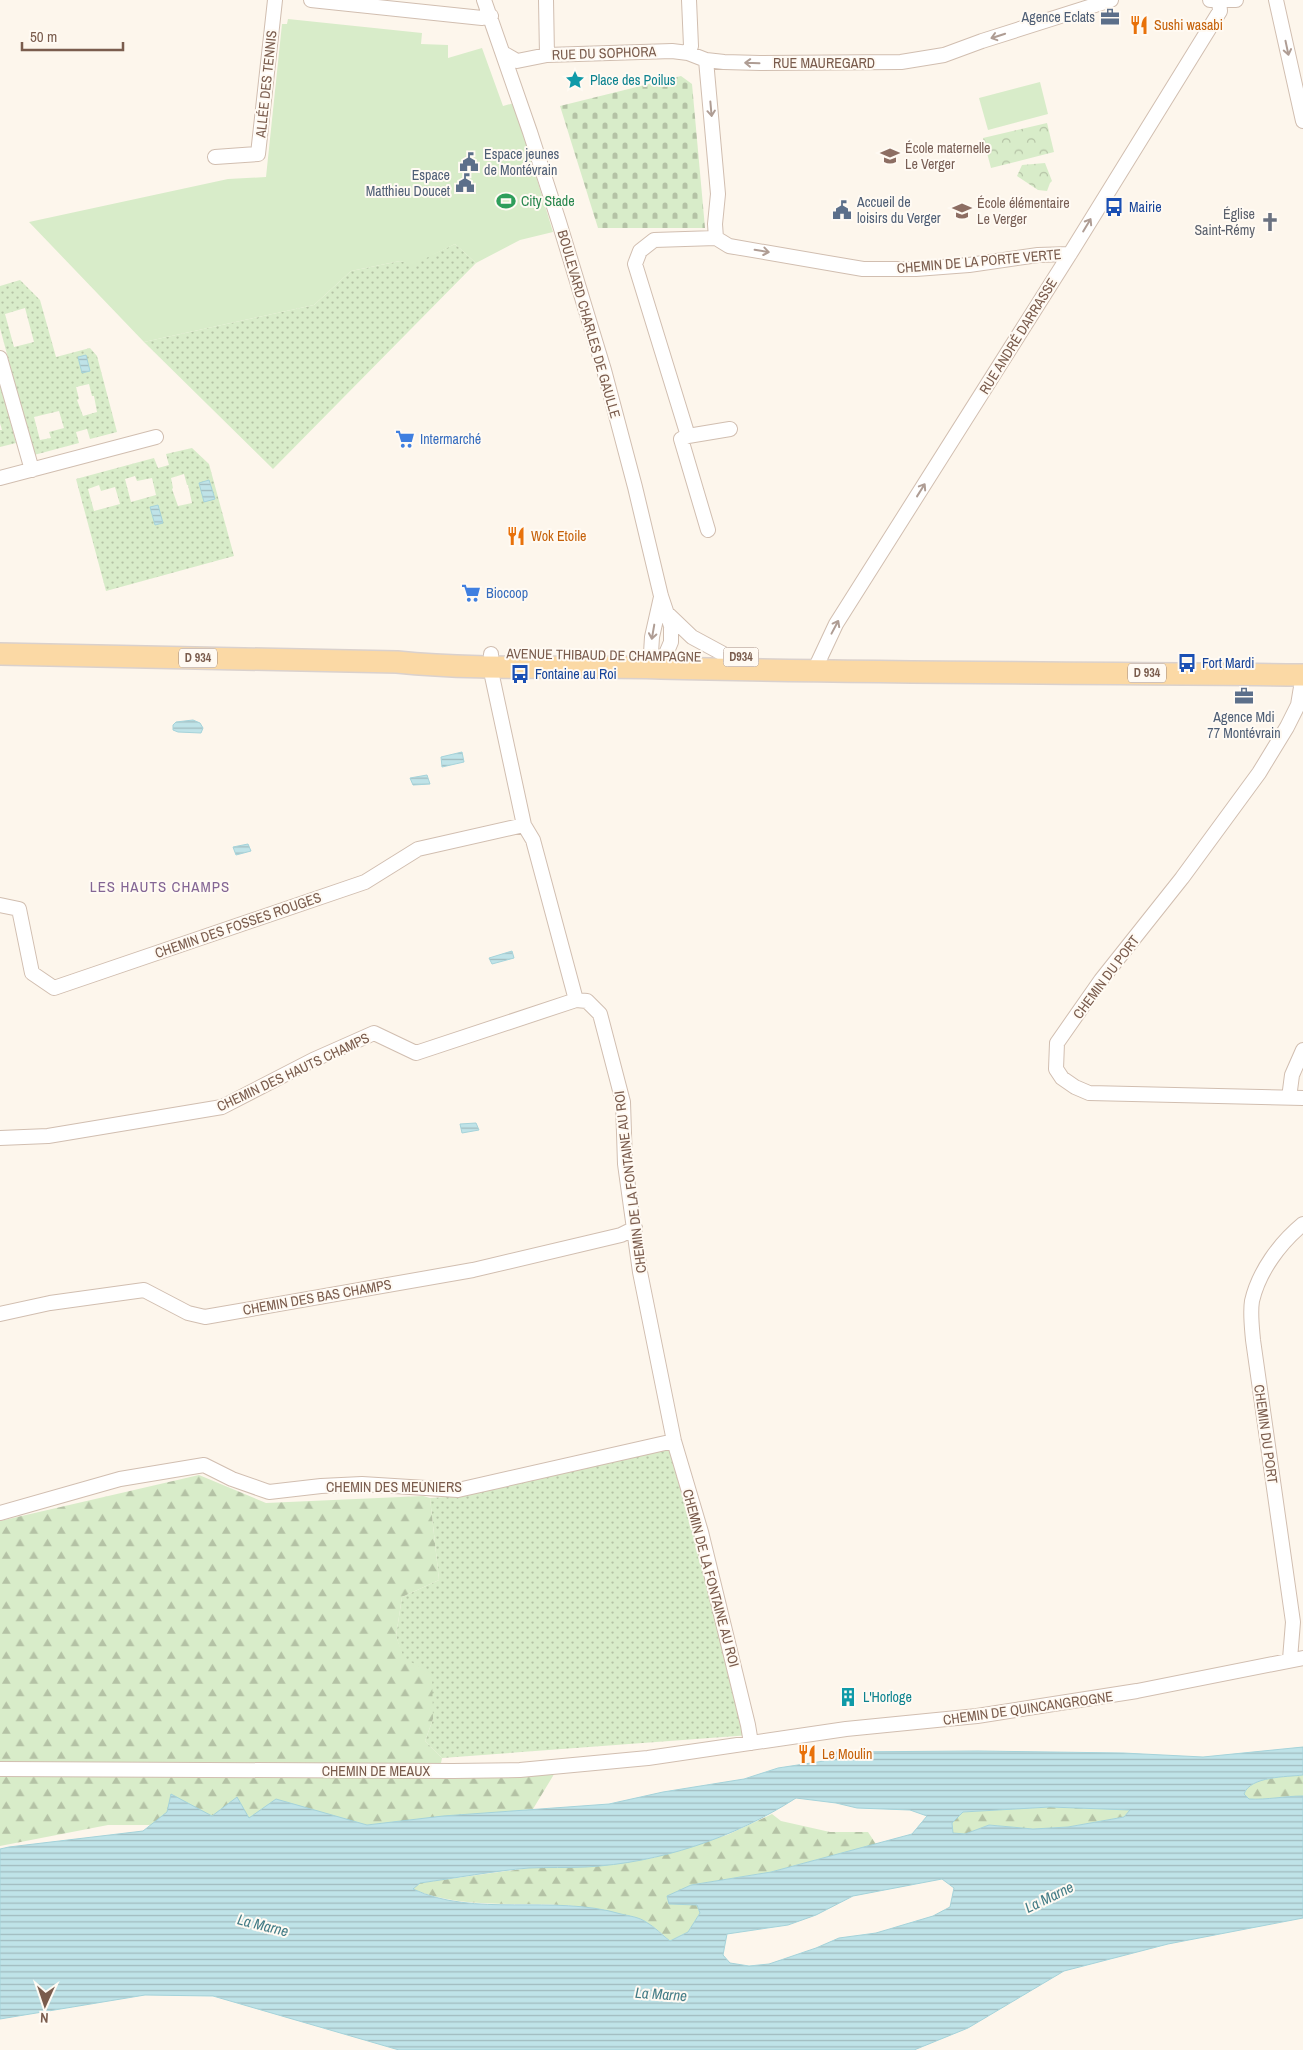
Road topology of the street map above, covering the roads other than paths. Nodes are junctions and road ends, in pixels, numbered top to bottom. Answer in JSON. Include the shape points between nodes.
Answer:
{"nodes":[{"id":1,"x":275,"y":0,"type":"edge"},
{"id":2,"x":310,"y":0,"type":"edge"},
{"id":3,"x":484,"y":0,"type":"edge"},
{"id":4,"x":546,"y":0,"type":"edge"},
{"id":5,"x":689,"y":0,"type":"edge"},
{"id":6,"x":1111,"y":0,"type":"edge"},
{"id":7,"x":1216,"y":0,"type":"edge"},
{"id":8,"x":1236,"y":0,"type":"edge"},
{"id":9,"x":1276,"y":0,"type":"edge"},
{"id":10,"x":360,"y":3,"type":"edge"},
{"id":11,"x":491,"y":16,"type":"junction"},
{"id":12,"x":503,"y":53,"type":"junction"},
{"id":13,"x":688,"y":53,"type":"junction"},
{"id":14,"x":547,"y":55,"type":"junction"},
{"id":15,"x":706,"y":60,"type":"junction"},
{"id":16,"x":1303,"y":122,"type":"edge"},
{"id":17,"x":215,"y":157,"type":"dead end"},
{"id":18,"x":716,"y":238,"type":"junction"},
{"id":19,"x":1070,"y":254,"type":"junction"},
{"id":20,"x":0,"y":358,"type":"edge"},
{"id":21,"x":730,"y":429,"type":"dead end"},
{"id":22,"x":688,"y":436,"type":"junction"},
{"id":23,"x":156,"y":437,"type":"dead end"},
{"id":24,"x":32,"y":470,"type":"junction"},
{"id":25,"x":0,"y":478,"type":"edge"},
{"id":26,"x":708,"y":530,"type":"dead end"},
{"id":27,"x":661,"y":596,"type":"junction"},
{"id":28,"x":668,"y":614,"type":"junction"},
{"id":29,"x":0,"y":654,"type":"edge"},
{"id":30,"x":730,"y":657,"type":"junction"},
{"id":31,"x":659,"y":658,"type":"junction"},
{"id":32,"x":491,"y":660,"type":"junction"},
{"id":33,"x":816,"y":666,"type":"junction"},
{"id":34,"x":1303,"y":675,"type":"edge"},
{"id":35,"x":524,"y":825,"type":"junction"},
{"id":36,"x":0,"y":905,"type":"edge"},
{"id":37,"x":576,"y":1000,"type":"junction"},
{"id":38,"x":1303,"y":1050,"type":"edge"},
{"id":39,"x":1296,"y":1098,"type":"edge"},
{"id":40,"x":0,"y":1138,"type":"edge"},
{"id":41,"x":1303,"y":1224,"type":"edge"},
{"id":42,"x":635,"y":1228,"type":"junction"},
{"id":43,"x":0,"y":1314,"type":"edge"},
{"id":44,"x":674,"y":1441,"type":"junction"},
{"id":45,"x":0,"y":1512,"type":"edge"},
{"id":46,"x":1296,"y":1659,"type":"edge"},
{"id":47,"x":751,"y":1743,"type":"junction"},
{"id":48,"x":0,"y":1769,"type":"edge"}],
"edges":[{"from":1,"to":17,"type":"street","name":"ALLÉE DES TENNIS","via":[[258,154]]},
{"from":2,"to":10,"type":"street"},
{"from":3,"to":11,"type":"street","name":"BOULEVARD CHARLES DE GAULLE"},
{"from":4,"to":14,"type":"street"},
{"from":5,"to":13,"type":"street"},
{"from":6,"to":15,"type":"street","name":"RUE MAUREGARD","one_way":true,"via":[[936,58],[882,63]]},
{"from":7,"to":8,"type":"street"},
{"from":19,"to":7,"type":"street","name":"RUE ANDRÉ DARRASSE","one_way":true,"via":[[1220,11]]},
{"from":9,"to":16,"type":"street","one_way":true},
{"from":10,"to":11,"type":"street","via":[[482,18]]},
{"from":11,"to":12,"type":"street","name":"BOULEVARD CHARLES DE GAULLE"},
{"from":12,"to":14,"type":"street","name":"RUE DU SOPHORA","via":[[517,61]]},
{"from":12,"to":27,"type":"street","name":"BOULEVARD CHARLES DE GAULLE","via":[[604,370]]},
{"from":13,"to":14,"type":"street","name":"RUE DU SOPHORA"},
{"from":13,"to":15,"type":"street","name":"RUE DU SOPHORA"},
{"from":15,"to":18,"type":"street","one_way":true,"via":[[718,194]]},
{"from":18,"to":19,"type":"street","name":"CHEMIN DE LA PORTE VERTE","one_way":true,"via":[[729,246],[863,269],[969,265]]},
{"from":18,"to":22,"type":"street","name":"CHEMIN DE LA PORTE VERTE","via":[[654,240],[640,251],[635,264]]},
{"from":33,"to":19,"type":"street","name":"RUE ANDRÉ DARRASSE","one_way":true,"via":[[836,624]]},
{"from":20,"to":24,"type":"street"},
{"from":21,"to":22,"type":"street"},
{"from":22,"to":26,"type":"street","name":"CHEMIN DE LA PORTE VERTE","via":[[681,439]]},
{"from":23,"to":24,"type":"street"},
{"from":24,"to":25,"type":"street"},
{"from":27,"to":28,"type":"street","name":"BOULEVARD CHARLES DE GAULLE"},
{"from":27,"to":31,"type":"street","name":"BOULEVARD CHARLES DE GAULLE","one_way":true,"via":[[652,637]]},
{"from":28,"to":30,"type":"street","name":"BOULEVARD CHARLES DE GAULLE","via":[[692,637]]},
{"from":28,"to":31,"type":"street","name":"BOULEVARD CHARLES DE GAULLE","via":[[672,626],[671,642]]},
{"from":29,"to":32,"type":"main road","name":"AVENUE THIBAUD DE CHAMPAGNE","number":"D 934","via":[[397,662],[460,667]]},
{"from":30,"to":31,"type":"main road","name":"AVENUE THIBAUD DE CHAMPAGNE","number":"D934"},
{"from":30,"to":33,"type":"main road","name":"AVENUE THIBAUD DE CHAMPAGNE","number":"D934"},
{"from":31,"to":32,"type":"main road","name":"AVENUE THIBAUD DE CHAMPAGNE","number":"D 934"},
{"from":31,"to":33,"type":"main road","name":"AVENUE THIBAUD DE CHAMPAGNE","number":"D 934"},
{"from":32,"to":35,"type":"street"},
{"from":33,"to":34,"type":"main road","name":"AVENUE THIBAUD DE CHAMPAGNE","number":"D 934","via":[[934,673]]},
{"from":34,"to":39,"type":"street","name":"CHEMIN DU PORT","via":[[1298,704],[1259,773],[1057,1042],[1056,1068],[1062,1078],[1075,1088],[1089,1093]]},
{"from":35,"to":36,"type":"street","name":"CHEMIN DES FOSSES ROUGES","via":[[418,849],[365,882],[54,988],[32,973],[19,909]]},
{"from":35,"to":37,"type":"street","via":[[533,840]]},
{"from":37,"to":40,"type":"street","name":"CHEMIN DES HAUTS CHAMPS","via":[[416,1053],[374,1033],[222,1107],[202,1112],[48,1136]]},
{"from":37,"to":42,"type":"street","name":"CHEMIN DE LA FONTAINE AU ROI","via":[[587,1001],[600,1014],[611,1051],[623,1102],[625,1164]]},
{"from":38,"to":39,"type":"street","via":[[1292,1075]]},
{"from":41,"to":46,"type":"street","name":"CHEMIN DU PORT","via":[[1281,1245],[1262,1273],[1252,1302],[1253,1340]]},
{"from":42,"to":43,"type":"street","name":"CHEMIN DES BAS CHAMPS","via":[[621,1235],[473,1270],[206,1317],[188,1313],[144,1290],[50,1303]]},
{"from":42,"to":44,"type":"street","name":"CHEMIN DE LA FONTAINE AU ROI","via":[[640,1272]]},
{"from":44,"to":45,"type":"street","name":"CHEMIN DES MEUNIERS","via":[[458,1490],[362,1484],[269,1492],[204,1465],[120,1479]]},
{"from":44,"to":47,"type":"street","name":"CHEMIN DE LA FONTAINE AU ROI","via":[[701,1532]]},
{"from":46,"to":47,"type":"street","name":"CHEMIN DE QUINCANGROGNE","via":[[1137,1691],[977,1716],[846,1729]]},
{"from":47,"to":48,"type":"street","name":"CHEMIN DE MEAUX","via":[[648,1758],[520,1770]]}]}
